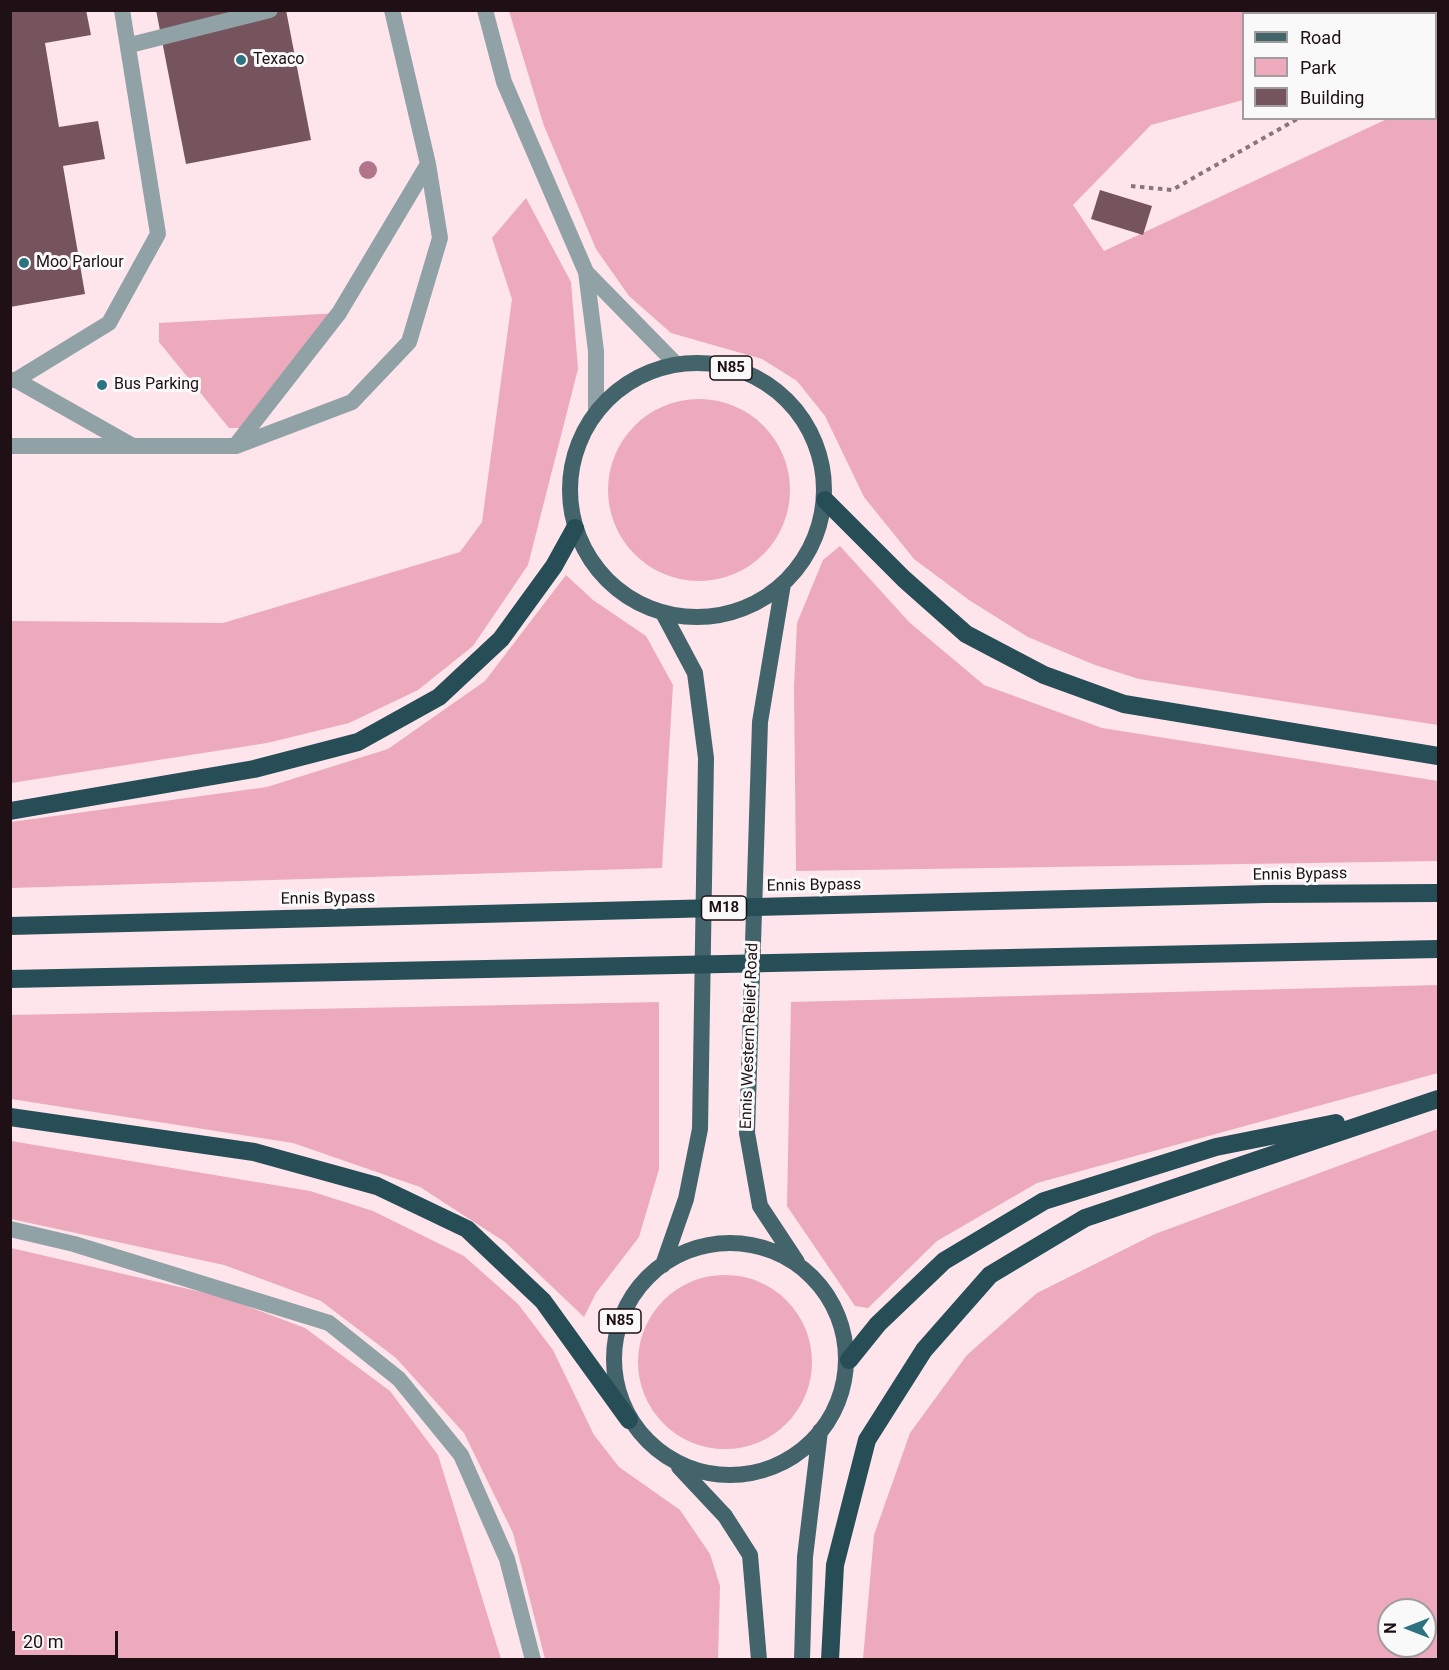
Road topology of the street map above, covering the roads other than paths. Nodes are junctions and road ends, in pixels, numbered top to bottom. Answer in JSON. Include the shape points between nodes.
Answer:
{"nodes":[{"id":1,"x":123,"y":10,"type":"edge"},
{"id":2,"x":270,"y":10,"type":"edge"},
{"id":3,"x":392,"y":10,"type":"edge"},
{"id":4,"x":485,"y":10,"type":"edge"},
{"id":5,"x":130,"y":45,"type":"junction"},
{"id":6,"x":428,"y":164,"type":"junction"},
{"id":7,"x":586,"y":272,"type":"junction"},
{"id":8,"x":676,"y":364,"type":"junction"},
{"id":9,"x":13,"y":380,"type":"edge"},
{"id":10,"x":596,"y":413,"type":"junction"},
{"id":11,"x":10,"y":446,"type":"edge"},
{"id":12,"x":132,"y":446,"type":"junction"},
{"id":13,"x":236,"y":446,"type":"junction"},
{"id":14,"x":825,"y":500,"type":"junction"},
{"id":15,"x":575,"y":528,"type":"junction"},
{"id":16,"x":783,"y":584,"type":"junction"},
{"id":17,"x":663,"y":613,"type":"junction"},
{"id":18,"x":1438,"y":756,"type":"edge"},
{"id":19,"x":10,"y":811,"type":"edge"},
{"id":20,"x":1438,"y":893,"type":"edge"},
{"id":21,"x":10,"y":926,"type":"edge"},
{"id":22,"x":1438,"y":949,"type":"edge"},
{"id":23,"x":10,"y":979,"type":"edge"},
{"id":24,"x":1438,"y":1099,"type":"edge"},
{"id":25,"x":1403,"y":1109,"type":"junction"},
{"id":26,"x":10,"y":1117,"type":"edge"},
{"id":27,"x":10,"y":1229,"type":"edge"},
{"id":28,"x":797,"y":1263,"type":"junction"},
{"id":29,"x":663,"y":1265,"type":"junction"},
{"id":30,"x":849,"y":1360,"type":"junction"},
{"id":31,"x":629,"y":1420,"type":"junction"},
{"id":32,"x":820,"y":1431,"type":"junction"},
{"id":33,"x":678,"y":1465,"type":"junction"},
{"id":34,"x":533,"y":1659,"type":"edge"},
{"id":35,"x":759,"y":1659,"type":"edge"},
{"id":36,"x":802,"y":1659,"type":"edge"},
{"id":37,"x":830,"y":1659,"type":"edge"}],
"edges":[{"from":1,"to":5,"type":"street"},
{"from":2,"to":5,"type":"street"},
{"from":3,"to":6,"type":"street"},
{"from":4,"to":7,"type":"street","via":[[504,82]]},
{"from":5,"to":9,"type":"street","via":[[158,234],[110,323]]},
{"from":6,"to":13,"type":"street","via":[[339,313]]},
{"from":6,"to":13,"type":"street","via":[[440,238],[409,342],[352,402]]},
{"from":7,"to":8,"type":"street"},
{"from":7,"to":10,"type":"street","via":[[596,351]]},
{"from":8,"to":10,"type":"main road","number":"N85","via":[[646,373],[627,384]]},
{"from":8,"to":14,"type":"main road","number":"N85","via":[[715,363],[752,374],[784,396],[808,426],[822,462]]},
{"from":9,"to":12,"type":"street"},
{"from":10,"to":15,"type":"main road","number":"N85","via":[[577,448],[570,488]]},
{"from":11,"to":12,"type":"street"},
{"from":12,"to":13,"type":"street"},
{"from":14,"to":16,"type":"main road","number":"N85","via":[[804,560]]},
{"from":14,"to":18,"type":"highway","via":[[966,634],[1044,675],[1124,704]]},
{"from":15,"to":17,"type":"main road","number":"N85","via":[[594,566],[625,595]]},
{"from":15,"to":19,"type":"highway","via":[[554,566],[501,639],[439,697],[357,742],[254,769]]},
{"from":16,"to":17,"type":"main road","number":"N85","via":[[747,608],[706,618]]},
{"from":16,"to":28,"type":"main road","name":"Ennis Western Relief Road","number":"N85","via":[[760,722],[747,1133],[760,1206]]},
{"from":17,"to":29,"type":"main road","number":"N85","via":[[695,673],[706,758],[700,1129],[686,1199]]},
{"from":20,"to":21,"type":"highway","name":"Ennis Bypass","number":"M18"},
{"from":22,"to":23,"type":"highway"},
{"from":24,"to":25,"type":"highway"},
{"from":25,"to":30,"type":"highway","via":[[1216,1147],[1044,1201],[944,1261],[878,1324]]},
{"from":25,"to":37,"type":"highway","via":[[1084,1218],[990,1275],[924,1350],[867,1440],[835,1565]]},
{"from":26,"to":31,"type":"highway","via":[[254,1152],[377,1186],[467,1229],[543,1301]]},
{"from":27,"to":34,"type":"street","via":[[74,1244],[329,1323],[399,1379],[461,1455],[507,1559]]},
{"from":28,"to":29,"type":"main road","number":"N85","via":[[763,1247],[728,1242],[694,1249]]},
{"from":28,"to":30,"type":"main road","number":"N85","via":[[824,1288],[842,1321]]},
{"from":29,"to":31,"type":"main road","number":"N85","via":[[639,1290],[620,1320],[613,1354],[616,1388]]},
{"from":30,"to":32,"type":"main road","number":"N85","via":[[839,1400]]},
{"from":31,"to":33,"type":"main road","number":"N85","via":[[650,1446]]},
{"from":32,"to":33,"type":"main road","number":"N85","via":[[795,1452],[740,1476],[708,1476]]},
{"from":32,"to":36,"type":"main road","number":"N85","via":[[805,1557]]},
{"from":33,"to":35,"type":"main road","number":"N85","via":[[725,1516],[750,1556]]}]}
